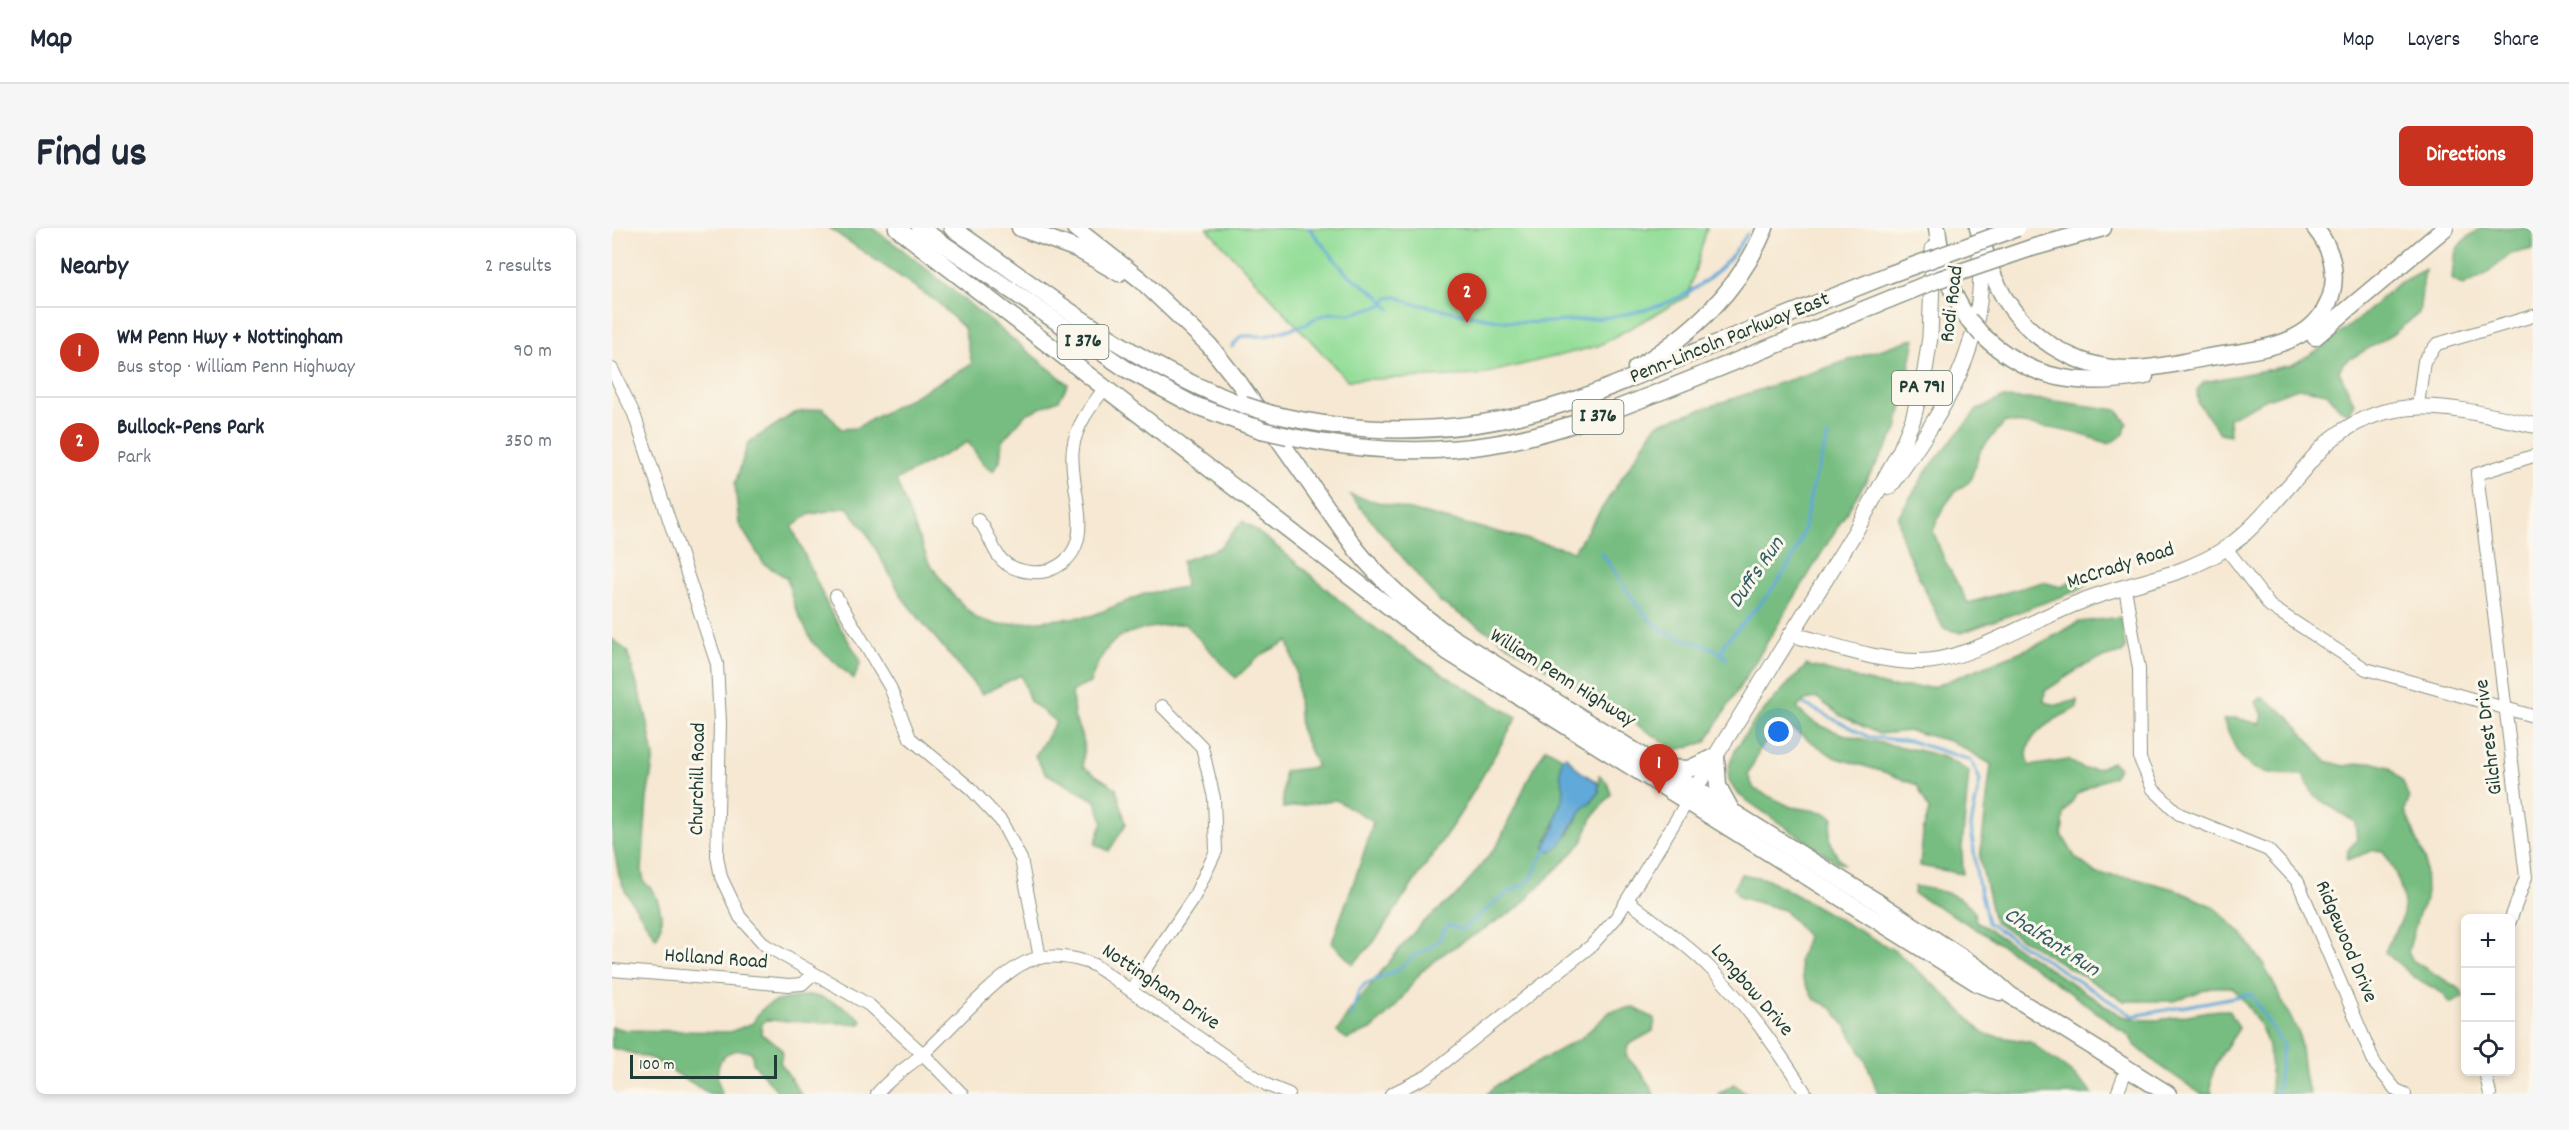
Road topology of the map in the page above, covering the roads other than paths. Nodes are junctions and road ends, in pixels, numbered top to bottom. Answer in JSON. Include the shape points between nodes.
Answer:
{"nodes":[{"id":1,"x":897,"y":228,"type":"edge"},
{"id":2,"x":920,"y":228,"type":"edge"},
{"id":3,"x":952,"y":228,"type":"edge"},
{"id":4,"x":1020,"y":228,"type":"edge"},
{"id":5,"x":1075,"y":228,"type":"edge"},
{"id":6,"x":1765,"y":228,"type":"edge"},
{"id":7,"x":1936,"y":228,"type":"edge"},
{"id":8,"x":1978,"y":228,"type":"edge"},
{"id":9,"x":2017,"y":228,"type":"edge"},
{"id":10,"x":2103,"y":228,"type":"edge"},
{"id":11,"x":2316,"y":228,"type":"edge"},
{"id":12,"x":2445,"y":228,"type":"edge"},
{"id":13,"x":1174,"y":310,"type":"junction"},
{"id":14,"x":2533,"y":316,"type":"edge"},
{"id":15,"x":612,"y":369,"type":"edge"},
{"id":16,"x":1105,"y":388,"type":"junction"},
{"id":17,"x":1593,"y":393,"type":"junction"},
{"id":18,"x":2418,"y":405,"type":"junction"},
{"id":19,"x":2533,"y":425,"type":"edge"},
{"id":20,"x":2533,"y":456,"type":"edge"},
{"id":21,"x":978,"y":520,"type":"dead end"},
{"id":22,"x":1855,"y":532,"type":"junction"},
{"id":23,"x":2226,"y":548,"type":"junction"},
{"id":24,"x":2125,"y":588,"type":"junction"},
{"id":25,"x":836,"y":596,"type":"dead end"},
{"id":26,"x":1791,"y":634,"type":"junction"},
{"id":27,"x":1162,"y":706,"type":"dead end"},
{"id":28,"x":2506,"y":708,"type":"junction"},
{"id":29,"x":2533,"y":716,"type":"edge"},
{"id":30,"x":1716,"y":756,"type":"junction"},
{"id":31,"x":1663,"y":768,"type":"junction"},
{"id":32,"x":1691,"y":795,"type":"junction"},
{"id":33,"x":1733,"y":812,"type":"junction"},
{"id":34,"x":1627,"y":900,"type":"junction"},
{"id":35,"x":2513,"y":914,"type":"edge"},
{"id":36,"x":1040,"y":958,"type":"junction"},
{"id":37,"x":612,"y":970,"type":"edge"},
{"id":38,"x":813,"y":974,"type":"junction"},
{"id":39,"x":1131,"y":990,"type":"junction"},
{"id":40,"x":2010,"y":995,"type":"junction"},
{"id":41,"x":923,"y":1054,"type":"junction"},
{"id":42,"x":2127,"y":1068,"type":"junction"},
{"id":43,"x":2486,"y":1076,"type":"edge"},
{"id":44,"x":877,"y":1094,"type":"edge"},
{"id":45,"x":963,"y":1094,"type":"edge"},
{"id":46,"x":1289,"y":1094,"type":"edge"},
{"id":47,"x":1393,"y":1094,"type":"edge"},
{"id":48,"x":1806,"y":1094,"type":"edge"},
{"id":49,"x":2117,"y":1094,"type":"edge"},
{"id":50,"x":2168,"y":1094,"type":"edge"},
{"id":51,"x":2405,"y":1094,"type":"edge"},
{"id":52,"x":2490,"y":1094,"type":"edge"}],
"edges":[{"from":1,"to":16,"type":"highway","name":"William Penn Highway"},
{"from":2,"to":10,"type":"highway","name":"Penn-Lincoln Parkway East","number":"I 376","bridge":true,"via":[[1126,369],[1194,405],[1288,436],[1347,447],[1406,450],[1463,448],[1529,437],[1601,416],[1937,280]]},
{"from":3,"to":17,"type":"highway","name":"Penn-Lincoln Parkway East","number":"I 376","bridge":true,"via":[[1135,354],[1180,379],[1272,414],[1350,428],[1428,429],[1503,420]]},
{"from":4,"to":13,"type":"highway","via":[[1093,257]]},
{"from":5,"to":13,"type":"highway"},
{"from":6,"to":17,"type":"highway","via":[[1737,279],[1703,319],[1659,354]]},
{"from":7,"to":12,"type":"highway","bridge":true,"via":[[1946,276],[1956,299],[1982,335],[1999,351],[2028,368],[2084,382],[2129,379],[2290,350],[2313,338]]},
{"from":7,"to":22,"type":"main road","name":"Rodi Road","number":"PA 791","via":[[1930,337],[1922,389],[1900,451]]},
{"from":8,"to":11,"type":"highway","via":[[1997,285],[2024,324],[2044,341],[2075,357],[2131,369],[2271,346],[2308,331],[2323,314],[2333,282],[2329,249]]},
{"from":8,"to":22,"type":"main road","name":"Rodi Road","number":"PA 791","via":[[1979,306],[1961,373],[1934,424]]},
{"from":9,"to":17,"type":"highway","name":"Penn-Lincoln Parkway East","number":"I 376","bridge":true},
{"from":13,"to":31,"type":"highway","name":"William Penn Highway","via":[[1224,363],[1356,549],[1410,606],[1453,638]]},
{"from":14,"to":18,"type":"street","via":[[2437,344],[2424,361]]},
{"from":15,"to":38,"type":"street","name":"Churchill Road","via":[[634,414],[717,664],[717,856],[721,877],[740,917],[765,945]]},
{"from":16,"to":21,"type":"street","via":[[1082,422],[1072,450],[1081,529],[1072,554],[1048,571],[1014,568],[1001,559]]},
{"from":16,"to":32,"type":"highway","name":"William Penn Highway","via":[[1448,652]]},
{"from":18,"to":19,"type":"main road","name":"McCrady Road","via":[[2456,408]]},
{"from":18,"to":23,"type":"main road","name":"McCrady Road","via":[[2371,415],[2331,439],[2263,514]]},
{"from":20,"to":28,"type":"street","name":"Gilchrest Drive","via":[[2477,474]]},
{"from":22,"to":26,"type":"main road","name":"Rodi Road","number":"PA 791"},
{"from":23,"to":24,"type":"main road","name":"McCrady Road","via":[[2183,570]]},
{"from":23,"to":28,"type":"street","via":[[2270,606],[2366,669]]},
{"from":24,"to":26,"type":"main road","name":"McCrady Road","via":[[2066,607],[1960,654],[1929,661],[1885,658]]},
{"from":24,"to":51,"type":"street","name":"Ridgewood Drive","via":[[2139,669],[2140,759],[2153,789],[2179,814],[2268,850],[2298,882],[2375,1064],[2396,1090]]},
{"from":25,"to":36,"type":"street","via":[[890,687],[910,738],[970,788],[1001,821],[1021,859]]},
{"from":26,"to":30,"type":"main road","name":"Rodi Road","number":"PA 791"},
{"from":27,"to":39,"type":"street","via":[[1202,747],[1214,798],[1216,851],[1194,897]]},
{"from":28,"to":29,"type":"street"},
{"from":28,"to":35,"type":"street","name":"Gilchrest Drive","via":[[2526,877]]},
{"from":30,"to":31,"type":"highway","via":[[1689,769]]},
{"from":30,"to":32,"type":"main road","name":"Rodi Road","number":"PA 791"},
{"from":30,"to":33,"type":"highway","via":[[1718,786]]},
{"from":31,"to":32,"type":"highway","name":"William Penn Highway"},
{"from":32,"to":33,"type":"highway","name":"William Penn Highway"},
{"from":32,"to":34,"type":"street"},
{"from":32,"to":40,"type":"highway","name":"William Penn Highway","via":[[1977,983]]},
{"from":33,"to":40,"type":"highway","name":"William Penn Highway","via":[[1984,972]]},
{"from":34,"to":47,"type":"street","via":[[1604,933],[1575,960],[1428,1076]]},
{"from":34,"to":48,"type":"street","name":"Longbow Drive","via":[[1711,969],[1773,1045]]},
{"from":36,"to":39,"type":"street","name":"Nottingham Drive","via":[[1083,960]]},
{"from":36,"to":41,"type":"street","name":"Nottingham Drive","via":[[1015,968]]},
{"from":37,"to":38,"type":"street","name":"Holland Road","via":[[789,985],[802,984]]},
{"from":38,"to":41,"type":"street","name":"Churchill Road","via":[[869,1005]]},
{"from":39,"to":46,"type":"street","name":"Nottingham Drive","via":[[1267,1085]]},
{"from":40,"to":42,"type":"highway","name":"William Penn Highway"},
{"from":41,"to":44,"type":"street","name":"Nottingham Drive"},
{"from":41,"to":45,"type":"street","name":"Churchill Road"},
{"from":42,"to":49,"type":"street"},
{"from":42,"to":50,"type":"highway","name":"William Penn Highway"},
{"from":43,"to":52,"type":"street"}]}
